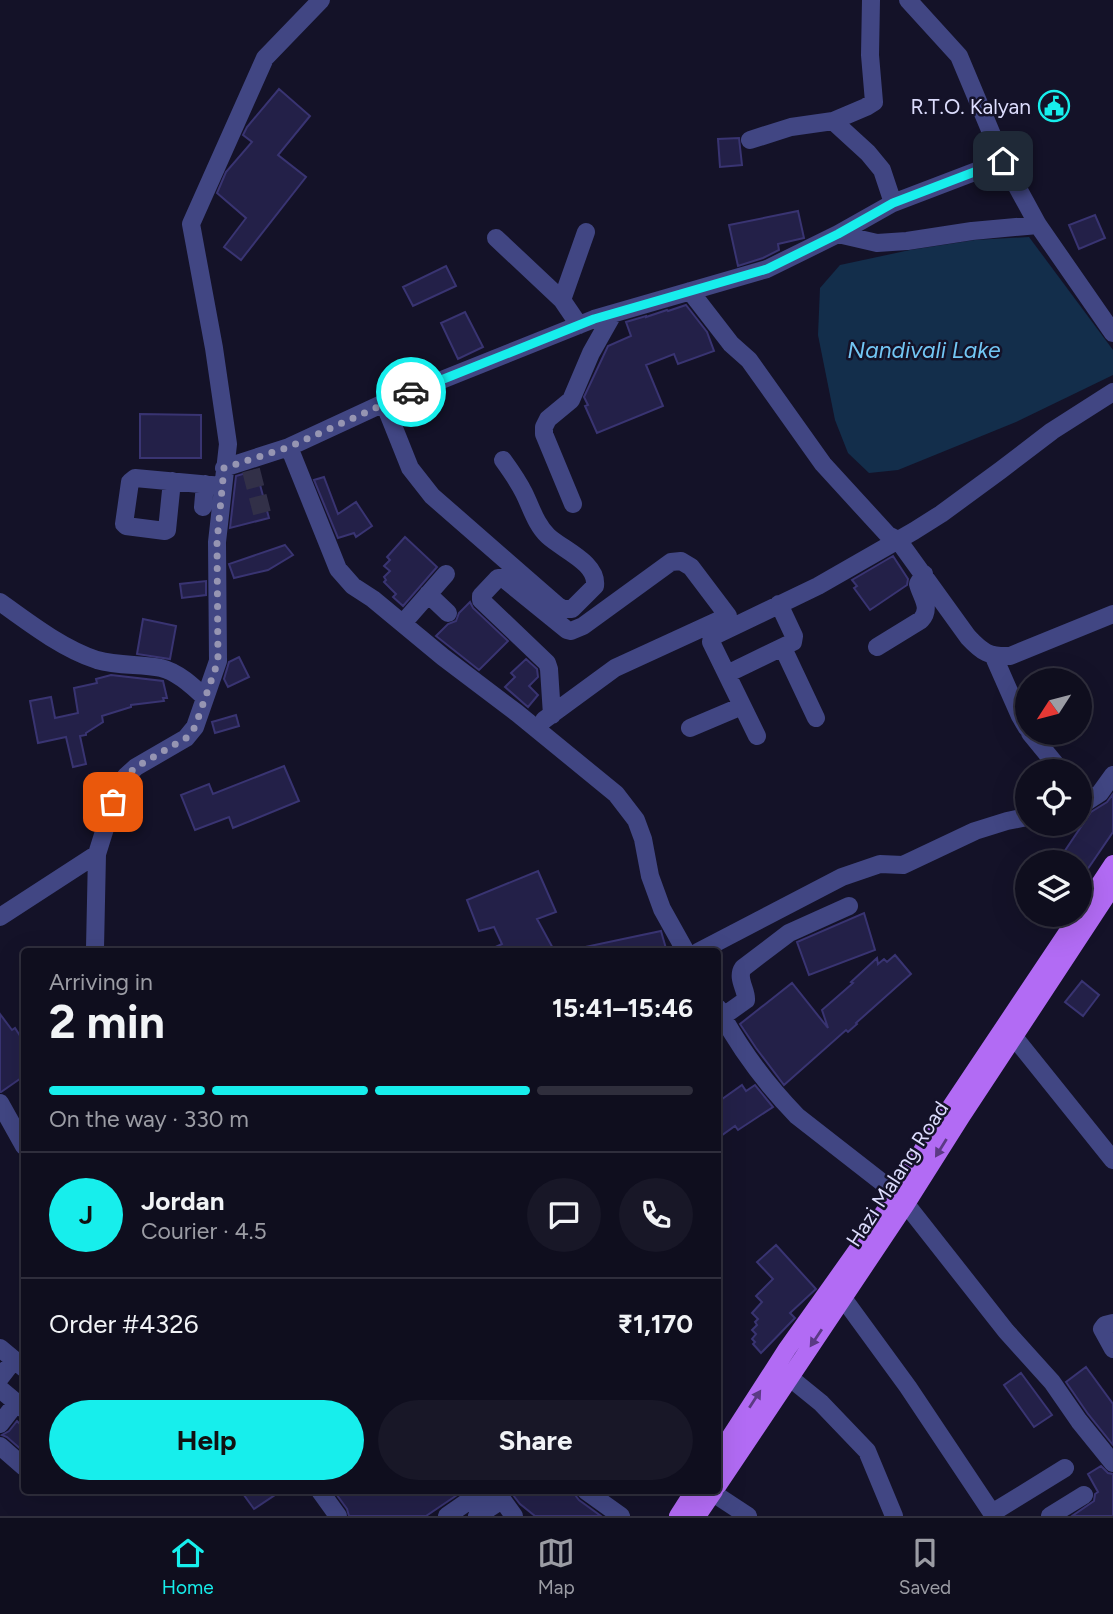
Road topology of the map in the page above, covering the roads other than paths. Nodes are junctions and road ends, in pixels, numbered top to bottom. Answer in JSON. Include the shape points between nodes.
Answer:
{"nodes":[{"id":1,"x":321,"y":0,"type":"edge"},
{"id":2,"x":872,"y":0,"type":"edge"},
{"id":3,"x":908,"y":0,"type":"edge"},
{"id":4,"x":833,"y":121,"type":"junction"},
{"id":5,"x":750,"y":140,"type":"dead end"},
{"id":6,"x":1003,"y":161,"type":"junction"},
{"id":7,"x":893,"y":203,"type":"junction"},
{"id":8,"x":1038,"y":225,"type":"junction"},
{"id":9,"x":586,"y":232,"type":"dead end"},
{"id":10,"x":838,"y":234,"type":"junction"},
{"id":11,"x":496,"y":238,"type":"dead end"},
{"id":12,"x":690,"y":291,"type":"junction"},
{"id":13,"x":562,"y":300,"type":"junction"},
{"id":14,"x":613,"y":314,"type":"junction"},
{"id":15,"x":1110,"y":321,"type":"edge"},
{"id":16,"x":579,"y":325,"type":"junction"},
{"id":17,"x":1113,"y":392,"type":"edge"},
{"id":18,"x":384,"y":403,"type":"junction"},
{"id":19,"x":289,"y":447,"type":"junction"},
{"id":20,"x":503,"y":460,"type":"dead end"},
{"id":21,"x":217,"y":480,"type":"junction"},
{"id":22,"x":173,"y":481,"type":"dead end"},
{"id":23,"x":573,"y":504,"type":"dead end"},
{"id":24,"x":203,"y":506,"type":"dead end"},
{"id":25,"x":893,"y":538,"type":"junction"},
{"id":26,"x":446,"y":574,"type":"dead end"},
{"id":27,"x":923,"y":574,"type":"junction"},
{"id":28,"x":428,"y":594,"type":"junction"},
{"id":29,"x":0,"y":602,"type":"edge"},
{"id":30,"x":779,"y":604,"type":"junction"},
{"id":31,"x":448,"y":613,"type":"dead end"},
{"id":32,"x":1113,"y":614,"type":"edge"},
{"id":33,"x":728,"y":616,"type":"junction"},
{"id":34,"x":403,"y":623,"type":"junction"},
{"id":35,"x":877,"y":647,"type":"dead end"},
{"id":36,"x":783,"y":648,"type":"junction"},
{"id":37,"x":994,"y":657,"type":"junction"},
{"id":38,"x":727,"y":674,"type":"junction"},
{"id":39,"x":205,"y":698,"type":"junction"},
{"id":40,"x":1015,"y":705,"type":"edge"},
{"id":41,"x":742,"y":706,"type":"junction"},
{"id":42,"x":552,"y":715,"type":"junction"},
{"id":43,"x":816,"y":718,"type":"dead end"},
{"id":44,"x":534,"y":727,"type":"junction"},
{"id":45,"x":691,"y":728,"type":"dead end"},
{"id":46,"x":757,"y":736,"type":"dead end"},
{"id":47,"x":1113,"y":775,"type":"edge"},
{"id":48,"x":1092,"y":796,"type":"edge"},
{"id":49,"x":1015,"y":819,"type":"edge"},
{"id":50,"x":97,"y":854,"type":"junction"},
{"id":51,"x":1113,"y":864,"type":"edge"},
{"id":52,"x":1113,"y":886,"type":"edge"},
{"id":53,"x":1092,"y":896,"type":"edge"},
{"id":54,"x":849,"y":906,"type":"dead end"},
{"id":55,"x":0,"y":917,"type":"edge"},
{"id":56,"x":1071,"y":927,"type":"edge"},
{"id":57,"x":95,"y":948,"type":"edge"},
{"id":58,"x":684,"y":948,"type":"edge"},
{"id":59,"x":706,"y":948,"type":"edge"},
{"id":60,"x":721,"y":1012,"type":"edge"},
{"id":61,"x":721,"y":1015,"type":"edge"},
{"id":62,"x":1014,"y":1037,"type":"junction"},
{"id":63,"x":0,"y":1103,"type":"edge"},
{"id":64,"x":21,"y":1141,"type":"edge"},
{"id":65,"x":1113,"y":1160,"type":"edge"},
{"id":66,"x":902,"y":1199,"type":"junction"},
{"id":67,"x":837,"y":1292,"type":"junction"},
{"id":68,"x":1113,"y":1323,"type":"edge"},
{"id":69,"x":0,"y":1348,"type":"edge"},
{"id":70,"x":1113,"y":1349,"type":"edge"},
{"id":71,"x":20,"y":1364,"type":"edge"},
{"id":72,"x":789,"y":1377,"type":"junction"},
{"id":73,"x":0,"y":1378,"type":"edge"},
{"id":74,"x":0,"y":1389,"type":"edge"},
{"id":75,"x":21,"y":1406,"type":"edge"},
{"id":76,"x":0,"y":1424,"type":"edge"},
{"id":77,"x":0,"y":1446,"type":"edge"},
{"id":78,"x":721,"y":1451,"type":"edge"},
{"id":79,"x":1113,"y":1463,"type":"edge"},
{"id":80,"x":21,"y":1464,"type":"edge"},
{"id":81,"x":1065,"y":1468,"type":"dead end"},
{"id":82,"x":721,"y":1474,"type":"edge"},
{"id":83,"x":322,"y":1494,"type":"edge"},
{"id":84,"x":479,"y":1494,"type":"edge"},
{"id":85,"x":590,"y":1494,"type":"edge"},
{"id":86,"x":705,"y":1494,"type":"edge"},
{"id":87,"x":708,"y":1494,"type":"edge"},
{"id":88,"x":716,"y":1494,"type":"edge"},
{"id":89,"x":499,"y":1495,"type":"edge"},
{"id":90,"x":1084,"y":1495,"type":"dead end"},
{"id":91,"x":993,"y":1514,"type":"edge"},
{"id":92,"x":338,"y":1516,"type":"edge"},
{"id":93,"x":447,"y":1516,"type":"edge"},
{"id":94,"x":477,"y":1516,"type":"edge"},
{"id":95,"x":514,"y":1516,"type":"edge"},
{"id":96,"x":621,"y":1516,"type":"edge"},
{"id":97,"x":678,"y":1516,"type":"edge"},
{"id":98,"x":696,"y":1516,"type":"edge"},
{"id":99,"x":748,"y":1516,"type":"edge"},
{"id":100,"x":894,"y":1516,"type":"edge"},
{"id":101,"x":1050,"y":1516,"type":"edge"}],
"edges":[{"from":1,"to":21,"type":"street","via":[[265,58],[191,224],[228,444]]},
{"from":2,"to":4,"type":"street","via":[[874,102]]},
{"from":3,"to":6,"type":"street","via":[[958,56]]},
{"from":4,"to":5,"type":"street","via":[[791,127]]},
{"from":4,"to":7,"type":"street","via":[[881,170]]},
{"from":6,"to":7,"type":"street"},
{"from":6,"to":8,"type":"street"},
{"from":7,"to":10,"type":"street"},
{"from":8,"to":10,"type":"street","via":[[877,243]]},
{"from":8,"to":15,"type":"street"},
{"from":9,"to":13,"type":"street"},
{"from":10,"to":12,"type":"street","via":[[767,269]]},
{"from":11,"to":13,"type":"street"},
{"from":12,"to":14,"type":"street"},
{"from":12,"to":25,"type":"street","via":[[749,360],[823,464]]},
{"from":13,"to":16,"type":"street"},
{"from":14,"to":16,"type":"street"},
{"from":14,"to":23,"type":"street","via":[[590,353],[571,400],[544,427]]},
{"from":16,"to":18,"type":"street"},
{"from":17,"to":25,"type":"street","via":[[941,513]]},
{"from":18,"to":19,"type":"street"},
{"from":18,"to":20,"type":"street","via":[[410,468],[432,496],[558,606],[572,609],[595,586],[595,576],[539,526]]},
{"from":19,"to":21,"type":"street"},
{"from":19,"to":34,"type":"street","via":[[338,569]]},
{"from":21,"to":22,"type":"street"},
{"from":21,"to":24,"type":"street"},
{"from":21,"to":39,"type":"street","via":[[218,661]]},
{"from":25,"to":27,"type":"street"},
{"from":25,"to":30,"type":"street","via":[[818,586]]},
{"from":25,"to":33,"type":"street"},
{"from":26,"to":28,"type":"street"},
{"from":27,"to":35,"type":"street","via":[[918,584],[925,616]]},
{"from":27,"to":37,"type":"street","via":[[968,637]]},
{"from":28,"to":31,"type":"street"},
{"from":28,"to":34,"type":"street"},
{"from":29,"to":39,"type":"street","via":[[75,652],[123,665],[162,668]]},
{"from":30,"to":36,"type":"street","via":[[794,638]]},
{"from":30,"to":38,"type":"street","via":[[710,639]]},
{"from":32,"to":37,"type":"street","via":[[1010,656]]},
{"from":33,"to":42,"type":"street","via":[[615,668]]},
{"from":33,"to":42,"type":"street","via":[[691,567],[681,561],[671,562],[571,631],[498,578],[481,600],[547,663]]},
{"from":34,"to":44,"type":"street"},
{"from":36,"to":38,"type":"street"},
{"from":36,"to":43,"type":"street"},
{"from":37,"to":40,"type":"street"},
{"from":38,"to":41,"type":"street"},
{"from":39,"to":50,"type":"street","via":[[186,738],[136,767],[118,787]]},
{"from":41,"to":45,"type":"street"},
{"from":41,"to":46,"type":"street"},
{"from":42,"to":44,"type":"street"},
{"from":44,"to":58,"type":"street","via":[[616,794],[636,820],[662,909]]},
{"from":47,"to":48,"type":"street"},
{"from":49,"to":59,"type":"street","via":[[975,831],[904,865],[880,864],[842,877]]},
{"from":50,"to":55,"type":"street"},
{"from":50,"to":57,"type":"street"},
{"from":51,"to":53,"type":"main road","name":"Hazi Malang Road"},
{"from":52,"to":62,"type":"main road","name":"Hazi Malang Road"},
{"from":54,"to":60,"type":"street","via":[[789,933],[743,968],[740,976],[746,1000]]},
{"from":56,"to":66,"type":"main road","name":"Hazi Malang Road","via":[[926,1143]]},
{"from":61,"to":66,"type":"street","via":[[782,1101]]},
{"from":62,"to":65,"type":"street"},
{"from":62,"to":66,"type":"main road","name":"Hazi Malang Road","one_way":true},
{"from":63,"to":64,"type":"street"},
{"from":66,"to":67,"type":"main road","name":"Hazi Malang Road"},
{"from":66,"to":79,"type":"street"},
{"from":67,"to":72,"type":"main road","name":"Hazi Malang Road","one_way":true},
{"from":78,"to":67,"type":"main road","name":"Hazi Malang Road","one_way":true,"via":[[788,1349]]},
{"from":67,"to":91,"type":"street"},
{"from":68,"to":70,"type":"street","via":[[1102,1329]]},
{"from":69,"to":71,"type":"street"},
{"from":71,"to":73,"type":"street"},
{"from":72,"to":82,"type":"main road","name":"Hazi Malang Road"},
{"from":72,"to":100,"type":"street","via":[[867,1451]]},
{"from":74,"to":75,"type":"street"},
{"from":75,"to":76,"type":"street"},
{"from":77,"to":80,"type":"street"},
{"from":81,"to":91,"type":"street"},
{"from":83,"to":92,"type":"street"},
{"from":84,"to":93,"type":"street"},
{"from":85,"to":96,"type":"street"},
{"from":86,"to":97,"type":"main road","name":"Hazi Malang Road"},
{"from":87,"to":98,"type":"main road","name":"Hazi Malang Road"},
{"from":88,"to":99,"type":"street"},
{"from":89,"to":94,"type":"street"},
{"from":89,"to":95,"type":"street"},
{"from":90,"to":101,"type":"street"}]}
